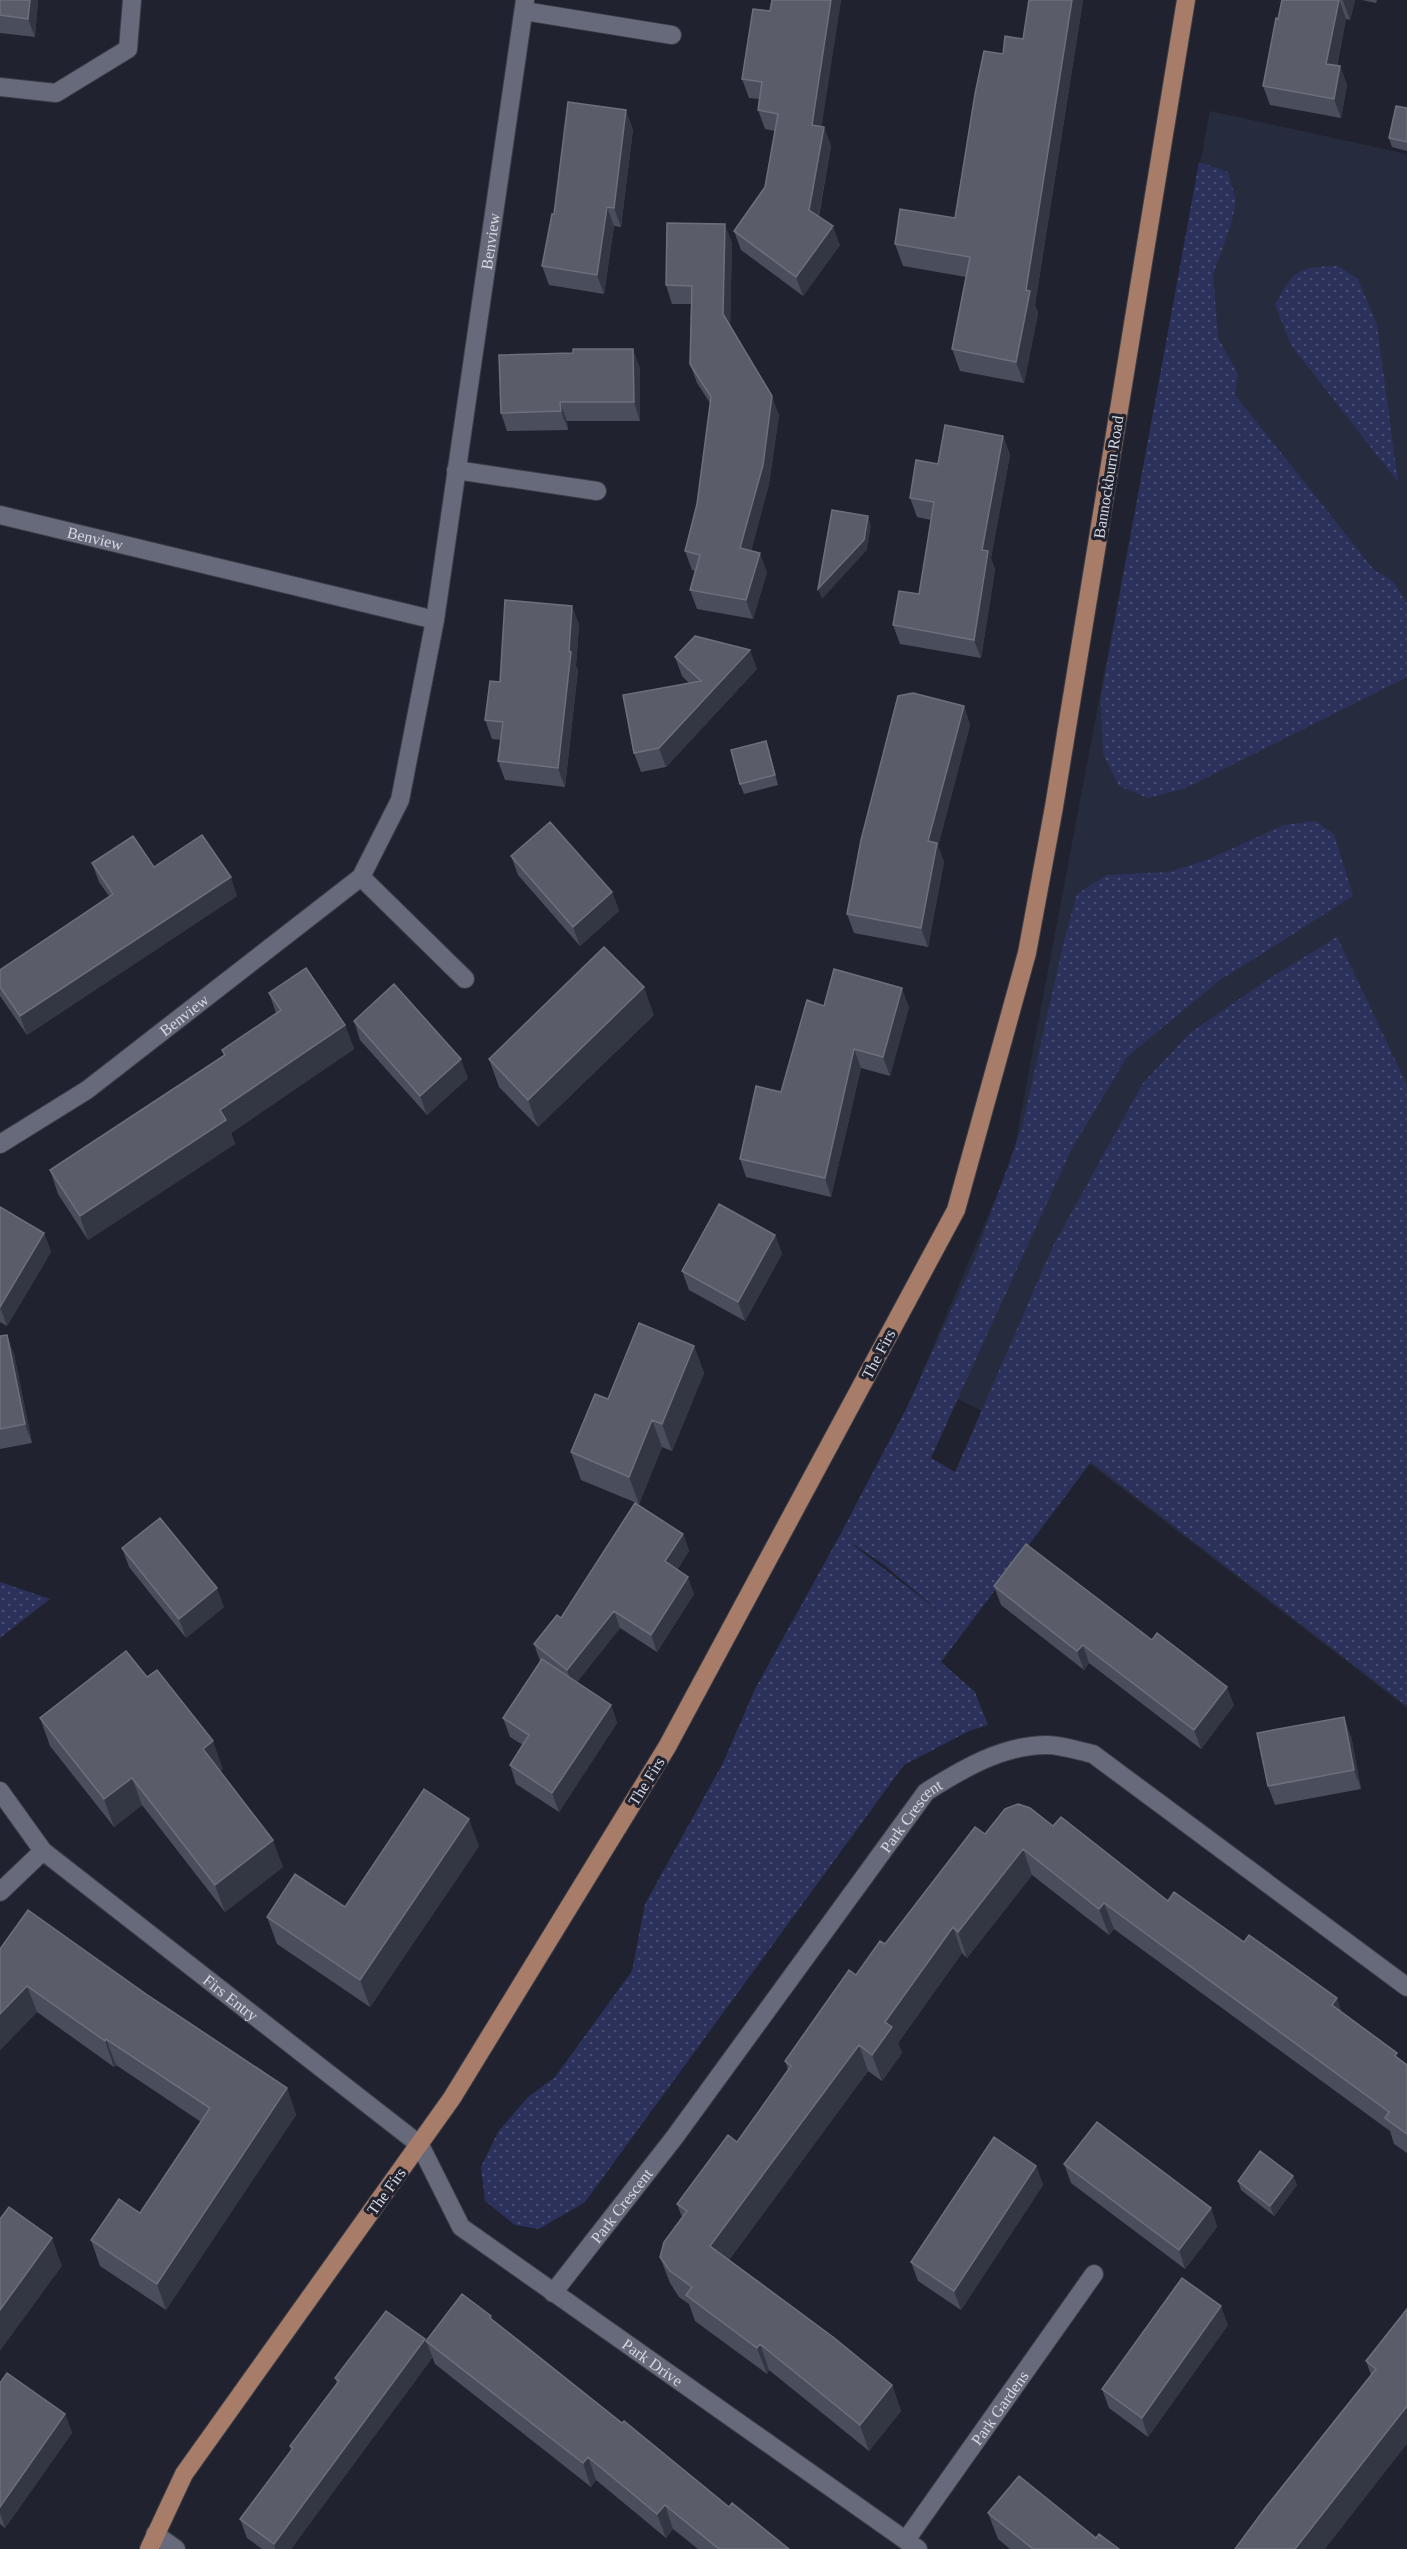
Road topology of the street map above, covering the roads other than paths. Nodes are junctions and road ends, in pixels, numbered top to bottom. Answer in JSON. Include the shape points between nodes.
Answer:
{"nodes":[{"id":1,"x":132,"y":0,"type":"edge"},
{"id":2,"x":1186,"y":0,"type":"edge"},
{"id":3,"x":525,"y":6,"type":"edge"},
{"id":4,"x":672,"y":35,"type":"dead end"},
{"id":5,"x":0,"y":87,"type":"edge"},
{"id":6,"x":456,"y":470,"type":"junction"},
{"id":7,"x":597,"y":491,"type":"dead end"},
{"id":8,"x":0,"y":515,"type":"edge"},
{"id":9,"x":435,"y":620,"type":"junction"},
{"id":10,"x":361,"y":877,"type":"junction"},
{"id":11,"x":1026,"y":953,"type":"joint"},
{"id":12,"x":465,"y":979,"type":"dead end"},
{"id":13,"x":0,"y":1144,"type":"edge"},
{"id":14,"x":0,"y":1791,"type":"edge"},
{"id":15,"x":43,"y":1851,"type":"junction"},
{"id":16,"x":0,"y":1892,"type":"edge"},
{"id":17,"x":1407,"y":1987,"type":"edge"},
{"id":18,"x":420,"y":2145,"type":"junction"},
{"id":19,"x":1094,"y":2274,"type":"dead end"},
{"id":20,"x":554,"y":2293,"type":"junction"},
{"id":21,"x":152,"y":2541,"type":"edge"},
{"id":22,"x":912,"y":2545,"type":"edge"},
{"id":23,"x":176,"y":2549,"type":"edge"}],
"edges":[{"from":1,"to":5,"type":"street","via":[[128,49],[56,93]]},
{"from":2,"to":11,"type":"main road","name":"Bannockburn Road","via":[[1056,796]]},
{"from":3,"to":4,"type":"street","name":"Benview"},
{"from":3,"to":6,"type":"street","name":"Benview"},
{"from":6,"to":7,"type":"street"},
{"from":6,"to":9,"type":"street","name":"Benview"},
{"from":8,"to":9,"type":"street","name":"Benview"},
{"from":9,"to":10,"type":"street","name":"Benview","via":[[400,800]]},
{"from":10,"to":12,"type":"street"},
{"from":10,"to":13,"type":"street","name":"Benview","via":[[87,1090]]},
{"from":11,"to":18,"type":"main road","name":"The Firs","via":[[956,1210],[667,1747]]},
{"from":14,"to":15,"type":"street","name":"Firs Entry"},
{"from":15,"to":16,"type":"street"},
{"from":15,"to":18,"type":"street","name":"Firs Entry"},
{"from":17,"to":20,"type":"street","name":"Park Crescent","via":[[1094,1754],[1049,1745],[1013,1748],[926,1792],[674,2138]]},
{"from":18,"to":20,"type":"street","name":"Park Drive","via":[[461,2227]]},
{"from":18,"to":21,"type":"main road","name":"The Firs","via":[[184,2474]]},
{"from":19,"to":22,"type":"street","name":"Park Gardens"},
{"from":20,"to":22,"type":"street","name":"Park Drive"},
{"from":21,"to":23,"type":"street"}]}
